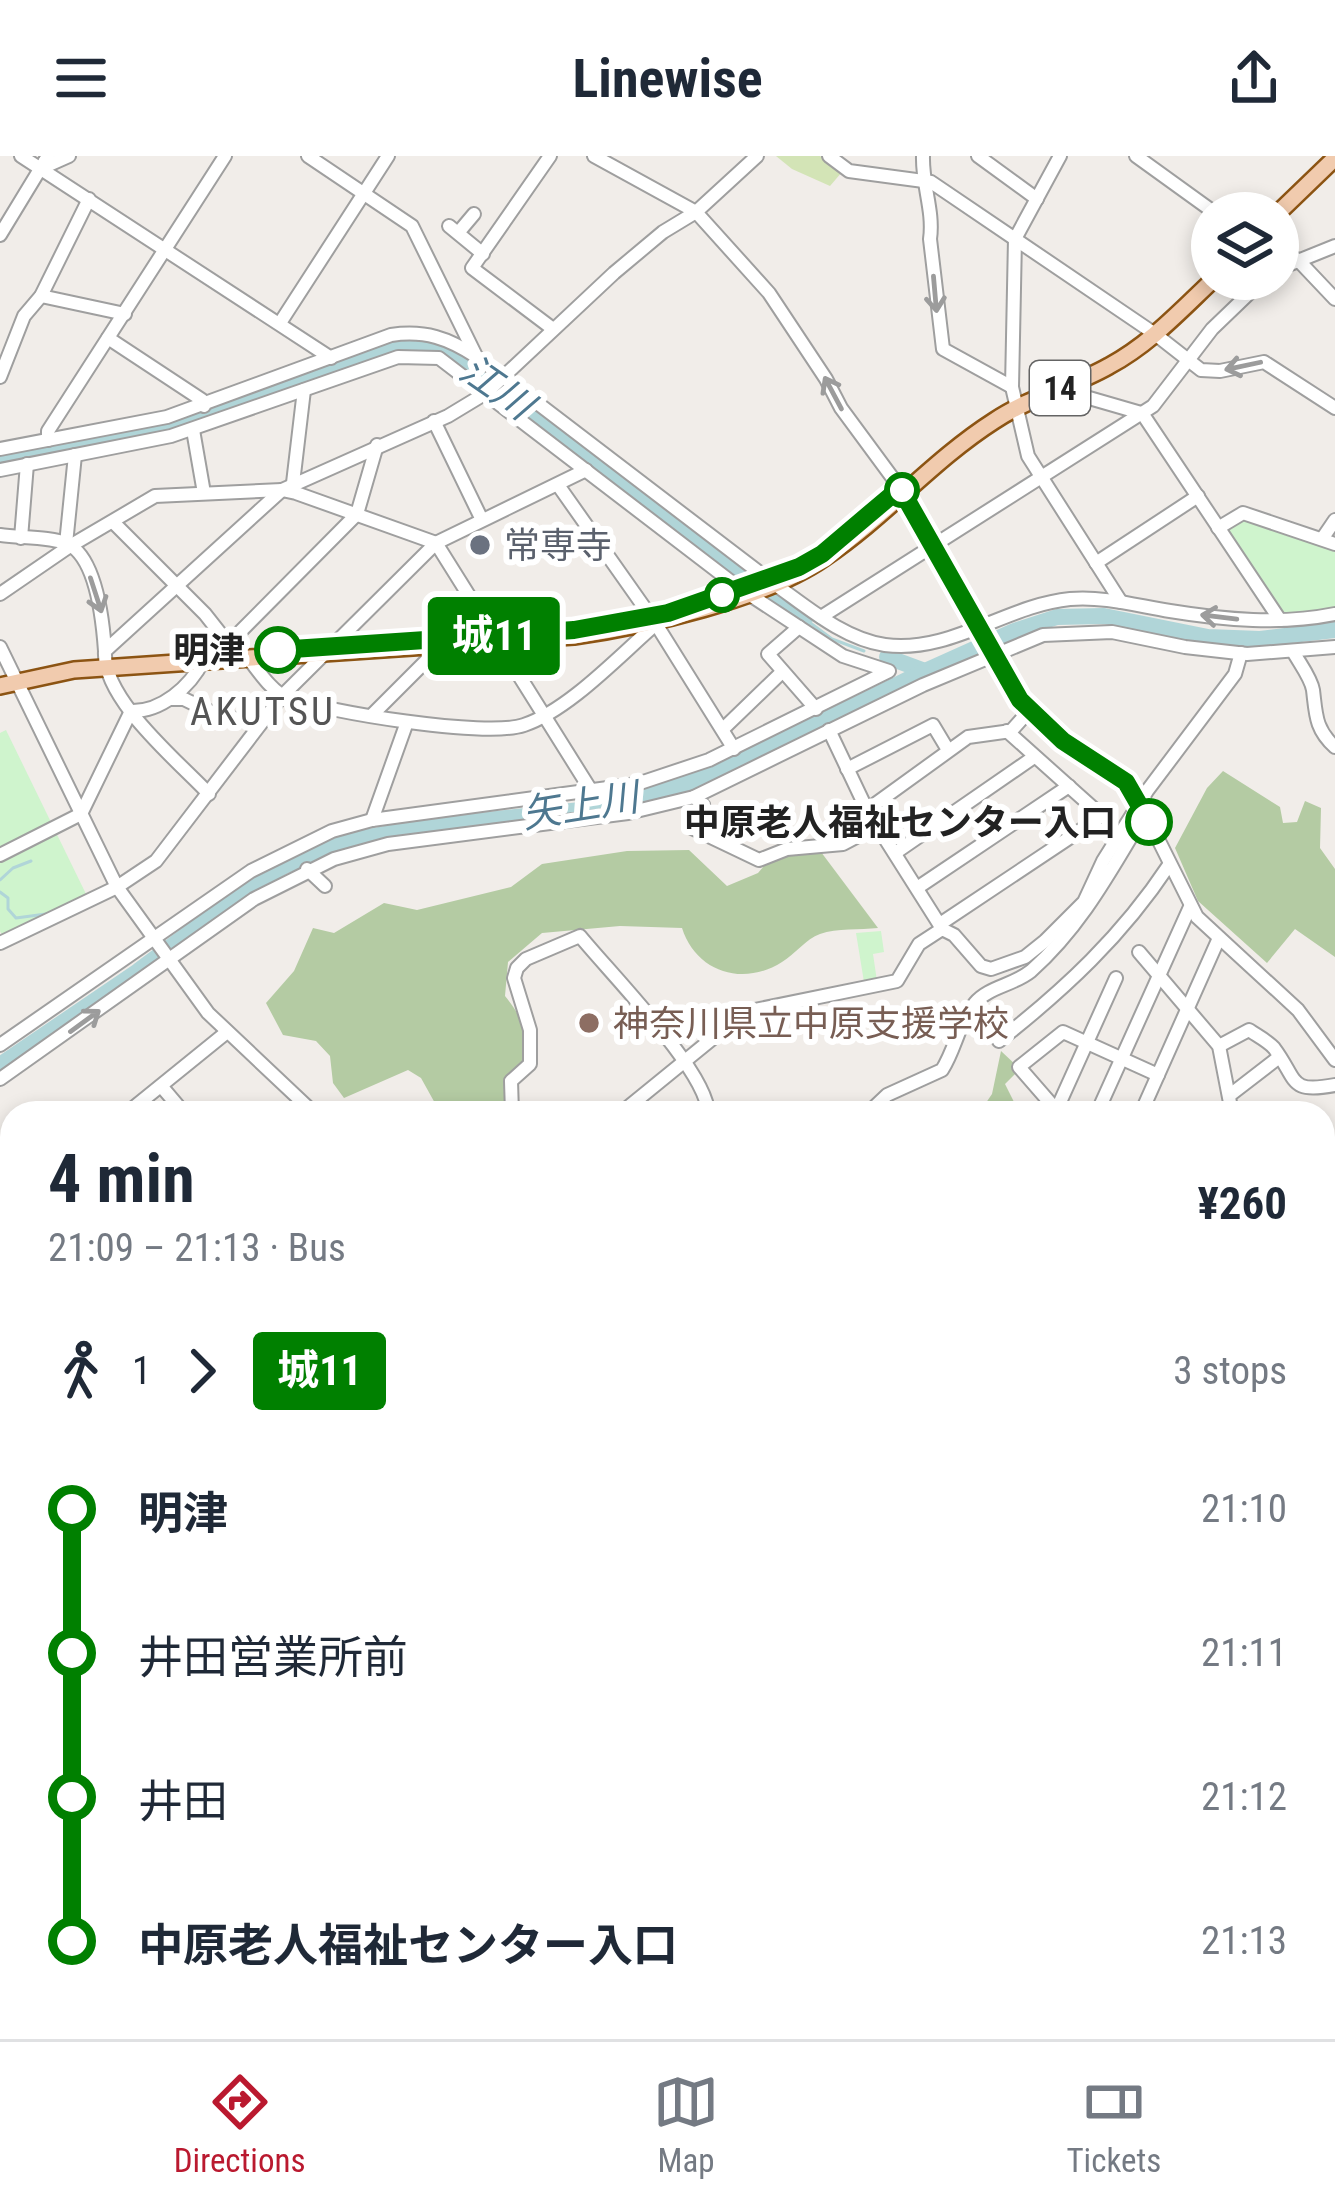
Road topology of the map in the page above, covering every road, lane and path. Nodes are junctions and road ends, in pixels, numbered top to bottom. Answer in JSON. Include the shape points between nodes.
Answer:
{"nodes":[{"id":1,"x":21,"y":156,"type":"edge"},
{"id":2,"x":69,"y":156,"type":"edge"},
{"id":3,"x":225,"y":156,"type":"edge"},
{"id":4,"x":308,"y":156,"type":"edge"},
{"id":5,"x":388,"y":156,"type":"edge"},
{"id":6,"x":550,"y":156,"type":"edge"},
{"id":7,"x":594,"y":156,"type":"edge"},
{"id":8,"x":757,"y":156,"type":"edge"},
{"id":9,"x":829,"y":156,"type":"edge"},
{"id":10,"x":923,"y":156,"type":"edge"},
{"id":11,"x":978,"y":156,"type":"edge"},
{"id":12,"x":1136,"y":156,"type":"edge"},
{"id":13,"x":1058,"y":157,"type":"edge"},
{"id":14,"x":45,"y":162,"type":"edge"},
{"id":15,"x":1335,"y":162,"type":"edge"},
{"id":16,"x":922,"y":179,"type":"junction"},
{"id":17,"x":365,"y":194,"type":"junction"},
{"id":18,"x":1191,"y":196,"type":"edge"},
{"id":19,"x":1299,"y":196,"type":"edge"},
{"id":20,"x":1037,"y":199,"type":"junction"},
{"id":21,"x":88,"y":200,"type":"junction"},
{"id":22,"x":696,"y":212,"type":"junction"},
{"id":23,"x":474,"y":214,"type":"dead end"},
{"id":24,"x":0,"y":235,"type":"edge"},
{"id":25,"x":1015,"y":239,"type":"junction"},
{"id":26,"x":1335,"y":246,"type":"edge"},
{"id":27,"x":166,"y":249,"type":"junction"},
{"id":28,"x":483,"y":254,"type":"junction"},
{"id":29,"x":1299,"y":260,"type":"edge"},
{"id":30,"x":1299,"y":261,"type":"edge"},
{"id":31,"x":41,"y":296,"type":"junction"},
{"id":32,"x":1191,"y":298,"type":"edge"},
{"id":33,"x":1335,"y":299,"type":"edge"},
{"id":34,"x":1241,"y":300,"type":"edge"},
{"id":35,"x":124,"y":314,"type":"junction"},
{"id":36,"x":280,"y":323,"type":"junction"},
{"id":37,"x":554,"y":328,"type":"junction"},
{"id":38,"x":1153,"y":333,"type":"junction"},
{"id":39,"x":108,"y":338,"type":"junction"},
{"id":40,"x":477,"y":357,"type":"junction"},
{"id":41,"x":332,"y":358,"type":"junction"},
{"id":42,"x":1189,"y":362,"type":"junction"},
{"id":43,"x":1,"y":371,"type":"edge"},
{"id":44,"x":501,"y":378,"type":"junction"},
{"id":45,"x":1058,"y":389,"type":"junction"},
{"id":46,"x":304,"y":390,"type":"junction"},
{"id":47,"x":486,"y":393,"type":"junction"},
{"id":48,"x":1014,"y":398,"type":"junction"},
{"id":49,"x":204,"y":406,"type":"junction"},
{"id":50,"x":1335,"y":408,"type":"edge"},
{"id":51,"x":1142,"y":413,"type":"junction"},
{"id":52,"x":434,"y":422,"type":"junction"},
{"id":53,"x":193,"y":430,"type":"junction"},
{"id":54,"x":48,"y":440,"type":"junction"},
{"id":55,"x":376,"y":445,"type":"junction"},
{"id":56,"x":0,"y":449,"type":"edge"},
{"id":57,"x":75,"y":455,"type":"junction"},
{"id":58,"x":27,"y":464,"type":"junction"},
{"id":59,"x":0,"y":470,"type":"edge"},
{"id":60,"x":586,"y":470,"type":"junction"},
{"id":61,"x":1041,"y":477,"type":"junction"},
{"id":62,"x":558,"y":485,"type":"junction"},
{"id":63,"x":288,"y":487,"type":"junction"},
{"id":64,"x":902,"y":490,"type":"junction"},
{"id":65,"x":204,"y":493,"type":"junction"},
{"id":66,"x":1198,"y":496,"type":"junction"},
{"id":67,"x":357,"y":514,"type":"junction"},
{"id":68,"x":482,"y":520,"type":"junction"},
{"id":69,"x":1335,"y":520,"type":"edge"},
{"id":70,"x":112,"y":522,"type":"junction"},
{"id":71,"x":1218,"y":528,"type":"junction"},
{"id":72,"x":0,"y":535,"type":"edge"},
{"id":73,"x":21,"y":538,"type":"junction"},
{"id":74,"x":1328,"y":541,"type":"edge"},
{"id":75,"x":436,"y":543,"type":"junction"},
{"id":76,"x":68,"y":545,"type":"junction"},
{"id":77,"x":933,"y":548,"type":"junction"},
{"id":78,"x":1096,"y":563,"type":"junction"},
{"id":79,"x":771,"y":581,"type":"junction"},
{"id":80,"x":177,"y":587,"type":"junction"},
{"id":81,"x":743,"y":590,"type":"junction"},
{"id":82,"x":0,"y":594,"type":"edge"},
{"id":83,"x":1121,"y":602,"type":"junction"},
{"id":84,"x":1335,"y":614,"type":"edge"},
{"id":85,"x":821,"y":617,"type":"junction"},
{"id":86,"x":1280,"y":620,"type":"junction"},
{"id":87,"x":654,"y":621,"type":"junction"},
{"id":88,"x":799,"y":627,"type":"junction"},
{"id":89,"x":978,"y":628,"type":"junction"},
{"id":90,"x":497,"y":639,"type":"junction"},
{"id":91,"x":0,"y":647,"type":"edge"},
{"id":92,"x":440,"y":647,"type":"junction"},
{"id":93,"x":1335,"y":647,"type":"edge"},
{"id":94,"x":326,"y":650,"type":"junction"},
{"id":95,"x":236,"y":651,"type":"junction"},
{"id":96,"x":992,"y":653,"type":"junction"},
{"id":97,"x":1241,"y":653,"type":"junction"},
{"id":98,"x":1294,"y":653,"type":"junction"},
{"id":99,"x":105,"y":660,"type":"junction"},
{"id":100,"x":203,"y":661,"type":"junction"},
{"id":101,"x":782,"y":672,"type":"junction"},
{"id":102,"x":7,"y":680,"type":"edge"},
{"id":103,"x":282,"y":696,"type":"junction"},
{"id":104,"x":171,"y":699,"type":"junction"},
{"id":105,"x":816,"y":709,"type":"junction"},
{"id":106,"x":131,"y":711,"type":"junction"},
{"id":107,"x":1029,"y":711,"type":"junction"},
{"id":108,"x":374,"y":714,"type":"junction"},
{"id":109,"x":544,"y":714,"type":"junction"},
{"id":110,"x":407,"y":722,"type":"junction"},
{"id":111,"x":260,"y":724,"type":"junction"},
{"id":112,"x":723,"y":729,"type":"junction"},
{"id":113,"x":829,"y":730,"type":"junction"},
{"id":114,"x":1007,"y":731,"type":"junction"},
{"id":115,"x":1335,"y":747,"type":"edge"},
{"id":116,"x":734,"y":748,"type":"junction"},
{"id":117,"x":948,"y":750,"type":"junction"},
{"id":118,"x":1034,"y":757,"type":"junction"},
{"id":119,"x":848,"y":769,"type":"junction"},
{"id":120,"x":1069,"y":786,"type":"junction"},
{"id":121,"x":592,"y":792,"type":"junction"},
{"id":122,"x":209,"y":794,"type":"junction"},
{"id":123,"x":694,"y":796,"type":"junction"},
{"id":124,"x":867,"y":810,"type":"junction"},
{"id":125,"x":1144,"y":811,"type":"junction"},
{"id":126,"x":81,"y":814,"type":"junction"},
{"id":127,"x":372,"y":820,"type":"junction"},
{"id":128,"x":877,"y":826,"type":"junction"},
{"id":129,"x":895,"y":853,"type":"junction"},
{"id":130,"x":0,"y":855,"type":"edge"},
{"id":131,"x":1169,"y":865,"type":"junction"},
{"id":132,"x":307,"y":869,"type":"junction"},
{"id":133,"x":325,"y":886,"type":"dead end"},
{"id":134,"x":117,"y":887,"type":"junction"},
{"id":135,"x":917,"y":888,"type":"junction"},
{"id":136,"x":1190,"y":907,"type":"junction"},
{"id":137,"x":941,"y":927,"type":"junction"},
{"id":138,"x":1219,"y":938,"type":"junction"},
{"id":139,"x":153,"y":939,"type":"junction"},
{"id":140,"x":0,"y":943,"type":"edge"},
{"id":141,"x":1139,"y":952,"type":"dead end"},
{"id":142,"x":170,"y":961,"type":"junction"},
{"id":143,"x":1160,"y":976,"type":"junction"},
{"id":144,"x":1116,"y":978,"type":"dead end"},
{"id":145,"x":1188,"y":1008,"type":"junction"},
{"id":146,"x":227,"y":1032,"type":"junction"},
{"id":147,"x":999,"y":1041,"type":"dead end"},
{"id":148,"x":1087,"y":1043,"type":"junction"},
{"id":149,"x":0,"y":1046,"type":"edge"},
{"id":150,"x":1220,"y":1046,"type":"junction"},
{"id":151,"x":1334,"y":1057,"type":"edge"},
{"id":152,"x":1123,"y":1058,"type":"junction"},
{"id":153,"x":1278,"y":1058,"type":"junction"},
{"id":154,"x":685,"y":1060,"type":"junction"},
{"id":155,"x":1158,"y":1075,"type":"junction"},
{"id":156,"x":0,"y":1079,"type":"edge"},
{"id":157,"x":1335,"y":1085,"type":"edge"},
{"id":158,"x":161,"y":1087,"type":"junction"},
{"id":159,"x":1230,"y":1095,"type":"junction"},
{"id":160,"x":143,"y":1101,"type":"edge"},
{"id":161,"x":173,"y":1101,"type":"edge"},
{"id":162,"x":301,"y":1101,"type":"edge"},
{"id":163,"x":512,"y":1101,"type":"edge"},
{"id":164,"x":635,"y":1101,"type":"edge"},
{"id":165,"x":708,"y":1101,"type":"edge"},
{"id":166,"x":881,"y":1101,"type":"edge"},
{"id":167,"x":1048,"y":1101,"type":"edge"},
{"id":168,"x":1063,"y":1101,"type":"edge"},
{"id":169,"x":1103,"y":1101,"type":"edge"},
{"id":170,"x":1146,"y":1101,"type":"edge"},
{"id":171,"x":1231,"y":1101,"type":"edge"}],
"edges":[{"from":1,"to":14,"type":"street"},
{"from":2,"to":14,"type":"street"},
{"from":3,"to":27,"type":"street"},
{"from":4,"to":17,"type":"street"},
{"from":5,"to":17,"type":"street"},
{"from":6,"to":28,"type":"street"},
{"from":7,"to":22,"type":"street"},
{"from":8,"to":22,"type":"street"},
{"from":9,"to":16,"type":"street","via":[[849,171]]},
{"from":10,"to":16,"type":"street"},
{"from":11,"to":20,"type":"street"},
{"from":12,"to":18,"type":"street"},
{"from":13,"to":20,"type":"street"},
{"from":14,"to":21,"type":"street"},
{"from":14,"to":24,"type":"street"},
{"from":15,"to":19,"type":"main road"},
{"from":16,"to":25,"type":"street"},
{"from":16,"to":48,"type":"street","one_way":true,"via":[[943,349]]},
{"from":17,"to":36,"type":"street"},
{"from":17,"to":40,"type":"street","via":[[412,226]]},
{"from":20,"to":25,"type":"street"},
{"from":21,"to":27,"type":"street"},
{"from":21,"to":31,"type":"street"},
{"from":22,"to":37,"type":"street"},
{"from":64,"to":22,"type":"street","one_way":true,"via":[[782,311]]},
{"from":23,"to":28,"type":"street","via":[[454,230]]},
{"from":25,"to":38,"type":"street"},
{"from":25,"to":48,"type":"street"},
{"from":26,"to":29,"type":"street"},
{"from":27,"to":35,"type":"street"},
{"from":27,"to":36,"type":"street"},
{"from":28,"to":37,"type":"street","via":[[472,268]]},
{"from":30,"to":33,"type":"street"},
{"from":31,"to":35,"type":"street"},
{"from":31,"to":43,"type":"street"},
{"from":32,"to":38,"type":"main road","number":"14"},
{"from":34,"to":42,"type":"street"},
{"from":35,"to":39,"type":"street"},
{"from":36,"to":41,"type":"street"},
{"from":37,"to":44,"type":"street"},
{"from":38,"to":42,"type":"street"},
{"from":38,"to":45,"type":"main road","number":"14","via":[[1109,367]]},
{"from":38,"to":48,"type":"main road","number":"14","via":[[1107,362]]},
{"from":39,"to":49,"type":"street"},
{"from":39,"to":54,"type":"street"},
{"from":40,"to":41,"type":"street","via":[[416,331]]},
{"from":40,"to":44,"type":"street"},
{"from":41,"to":49,"type":"street"},
{"from":50,"to":42,"type":"street","one_way":true,"via":[[1264,362],[1208,371]]},
{"from":42,"to":51,"type":"street"},
{"from":44,"to":47,"type":"street"},
{"from":44,"to":79,"type":"street"},
{"from":45,"to":48,"type":"main road","number":"14"},
{"from":45,"to":51,"type":"street"},
{"from":46,"to":47,"type":"street","via":[[414,355],[439,358]]},
{"from":46,"to":53,"type":"street"},
{"from":46,"to":63,"type":"street"},
{"from":47,"to":52,"type":"street"},
{"from":47,"to":60,"type":"street"},
{"from":48,"to":61,"type":"street"},
{"from":48,"to":64,"type":"main road","number":"14"},
{"from":49,"to":54,"type":"street"},
{"from":51,"to":61,"type":"street"},
{"from":51,"to":66,"type":"street"},
{"from":52,"to":55,"type":"street"},
{"from":52,"to":68,"type":"street"},
{"from":53,"to":57,"type":"street"},
{"from":53,"to":65,"type":"street"},
{"from":54,"to":56,"type":"street"},
{"from":55,"to":63,"type":"street"},
{"from":55,"to":67,"type":"street"},
{"from":57,"to":58,"type":"street"},
{"from":57,"to":76,"type":"street"},
{"from":58,"to":59,"type":"street"},
{"from":58,"to":73,"type":"street"},
{"from":60,"to":62,"type":"street"},
{"from":60,"to":81,"type":"street"},
{"from":61,"to":77,"type":"street"},
{"from":61,"to":78,"type":"street"},
{"from":62,"to":68,"type":"street"},
{"from":62,"to":87,"type":"street"},
{"from":63,"to":65,"type":"street"},
{"from":63,"to":67,"type":"street"},
{"from":63,"to":80,"type":"street"},
{"from":64,"to":77,"type":"street"},
{"from":64,"to":79,"type":"main road","number":"14","via":[[826,557]]},
{"from":65,"to":70,"type":"street","via":[[154,496]]},
{"from":66,"to":71,"type":"street"},
{"from":66,"to":78,"type":"street"},
{"from":67,"to":75,"type":"street"},
{"from":67,"to":95,"type":"street"},
{"from":68,"to":75,"type":"street"},
{"from":69,"to":74,"type":"street"},
{"from":70,"to":76,"type":"street"},
{"from":70,"to":80,"type":"street"},
{"from":71,"to":74,"type":"street","via":[[1243,513]]},
{"from":71,"to":86,"type":"street"},
{"from":72,"to":73,"type":"street"},
{"from":73,"to":76,"type":"street"},
{"from":75,"to":90,"type":"street"},
{"from":75,"to":94,"type":"street"},
{"from":76,"to":82,"type":"street"},
{"from":76,"to":99,"type":"street","one_way":true,"via":[[98,594]]},
{"from":77,"to":85,"type":"street"},
{"from":77,"to":89,"type":"street"},
{"from":78,"to":83,"type":"street"},
{"from":79,"to":81,"type":"main road","number":"14"},
{"from":79,"to":85,"type":"street"},
{"from":80,"to":95,"type":"street"},
{"from":80,"to":99,"type":"street"},
{"from":81,"to":87,"type":"main road","number":"14"},
{"from":81,"to":88,"type":"street"},
{"from":86,"to":83,"type":"street","one_way":true},
{"from":83,"to":89,"type":"street","via":[[1048,603]]},
{"from":84,"to":86,"type":"street"},
{"from":85,"to":89,"type":"street","via":[[888,646]]},
{"from":87,"to":90,"type":"main road","number":"14"},
{"from":87,"to":109,"type":"street"},
{"from":87,"to":112,"type":"street"},
{"from":88,"to":101,"type":"street","via":[[768,654]]},
{"from":88,"to":105,"type":"street","via":[[843,656],[890,671]]},
{"from":89,"to":96,"type":"street"},
{"from":90,"to":92,"type":"main road","number":"14"},
{"from":90,"to":94,"type":"main road","number":"14"},
{"from":90,"to":109,"type":"street"},
{"from":91,"to":102,"type":"street"},
{"from":92,"to":94,"type":"main road","number":"14"},
{"from":92,"to":108,"type":"street"},
{"from":93,"to":98,"type":"street"},
{"from":94,"to":95,"type":"main road","number":"14"},
{"from":94,"to":103,"type":"street"},
{"from":95,"to":99,"type":"main road","number":"14"},
{"from":95,"to":100,"type":"main road","number":"14"},
{"from":95,"to":103,"type":"street"},
{"from":96,"to":97,"type":"street","via":[[1070,632]]},
{"from":96,"to":107,"type":"street"},
{"from":96,"to":113,"type":"street"},
{"from":97,"to":98,"type":"street"},
{"from":97,"to":125,"type":"street"},
{"from":98,"to":115,"type":"street","via":[[1312,684],[1313,713]]},
{"from":99,"to":100,"type":"main road","number":"14"},
{"from":99,"to":102,"type":"main road","number":"14"},
{"from":99,"to":106,"type":"street"},
{"from":100,"to":104,"type":"street"},
{"from":101,"to":105,"type":"street"},
{"from":101,"to":112,"type":"street"},
{"from":102,"to":126,"type":"street"},
{"from":103,"to":108,"type":"street"},
{"from":103,"to":111,"type":"street"},
{"from":104,"to":106,"type":"street"},
{"from":104,"to":111,"type":"street"},
{"from":105,"to":116,"type":"street"},
{"from":106,"to":122,"type":"street"},
{"from":106,"to":126,"type":"street"},
{"from":107,"to":114,"type":"street"},
{"from":107,"to":125,"type":"street","via":[[1126,782]]},
{"from":108,"to":110,"type":"street"},
{"from":109,"to":110,"type":"street","via":[[498,730]]},
{"from":109,"to":121,"type":"street"},
{"from":110,"to":127,"type":"street"},
{"from":111,"to":122,"type":"street"},
{"from":112,"to":116,"type":"street"},
{"from":113,"to":119,"type":"street"},
{"from":113,"to":123,"type":"street"},
{"from":114,"to":117,"type":"street","via":[[968,736]]},
{"from":114,"to":118,"type":"street"},
{"from":116,"to":121,"type":"street","via":[[672,774]]},
{"from":117,"to":119,"type":"street","via":[[933,725]]},
{"from":117,"to":124,"type":"street"},
{"from":118,"to":120,"type":"street"},
{"from":118,"to":129,"type":"street"},
{"from":119,"to":124,"type":"street"},
{"from":120,"to":135,"type":"street"},
{"from":120,"to":137,"type":"street","via":[[1102,816]]},
{"from":121,"to":127,"type":"street"},
{"from":122,"to":134,"type":"street","via":[[156,861]]},
{"from":123,"to":128,"type":"street","via":[[704,805],[692,828],[759,860],[843,844]]},
{"from":123,"to":132,"type":"street","via":[[628,813],[388,844]]},
{"from":124,"to":128,"type":"street"},
{"from":125,"to":131,"type":"street"},
{"from":125,"to":137,"type":"street","via":[[1103,861],[1084,902],[1025,957],[991,969]]},
{"from":125,"to":166,"type":"street","via":[[1089,908],[1035,968],[980,997],[955,1033],[943,1070]]},
{"from":126,"to":130,"type":"street"},
{"from":126,"to":134,"type":"street"},
{"from":127,"to":139,"type":"street","via":[[281,854]]},
{"from":128,"to":129,"type":"street"},
{"from":129,"to":135,"type":"street"},
{"from":131,"to":136,"type":"street"},
{"from":131,"to":147,"type":"street","via":[[1097,957]]},
{"from":132,"to":133,"type":"street"},
{"from":132,"to":142,"type":"street"},
{"from":134,"to":139,"type":"street"},
{"from":134,"to":140,"type":"street"},
{"from":135,"to":137,"type":"street"},
{"from":136,"to":138,"type":"street"},
{"from":136,"to":143,"type":"street"},
{"from":137,"to":154,"type":"street","via":[[919,944],[897,981],[745,1012]]},
{"from":138,"to":145,"type":"street"},
{"from":138,"to":151,"type":"street","via":[[1298,1010]]},
{"from":139,"to":142,"type":"street"},
{"from":139,"to":149,"type":"street"},
{"from":141,"to":143,"type":"street"},
{"from":142,"to":146,"type":"street"},
{"from":156,"to":142,"type":"street","one_way":true},
{"from":143,"to":145,"type":"street"},
{"from":143,"to":152,"type":"street"},
{"from":144,"to":148,"type":"street"},
{"from":145,"to":150,"type":"street"},
{"from":145,"to":155,"type":"street"},
{"from":146,"to":158,"type":"street"},
{"from":146,"to":162,"type":"street"},
{"from":148,"to":152,"type":"street"},
{"from":148,"to":167,"type":"street","via":[[1064,1032],[1019,1067]]},
{"from":148,"to":168,"type":"street"},
{"from":150,"to":153,"type":"street","via":[[1249,1030]]},
{"from":150,"to":159,"type":"street"},
{"from":152,"to":155,"type":"street"},
{"from":152,"to":169,"type":"street"},
{"from":153,"to":157,"type":"street","via":[[1306,1090]]},
{"from":153,"to":159,"type":"street"},
{"from":154,"to":163,"type":"street","via":[[580,936],[516,970],[530,1064],[512,1081]]},
{"from":154,"to":164,"type":"street"},
{"from":154,"to":165,"type":"street"},
{"from":155,"to":170,"type":"street"},
{"from":158,"to":160,"type":"street"},
{"from":158,"to":161,"type":"street"},
{"from":159,"to":171,"type":"street"}]}
